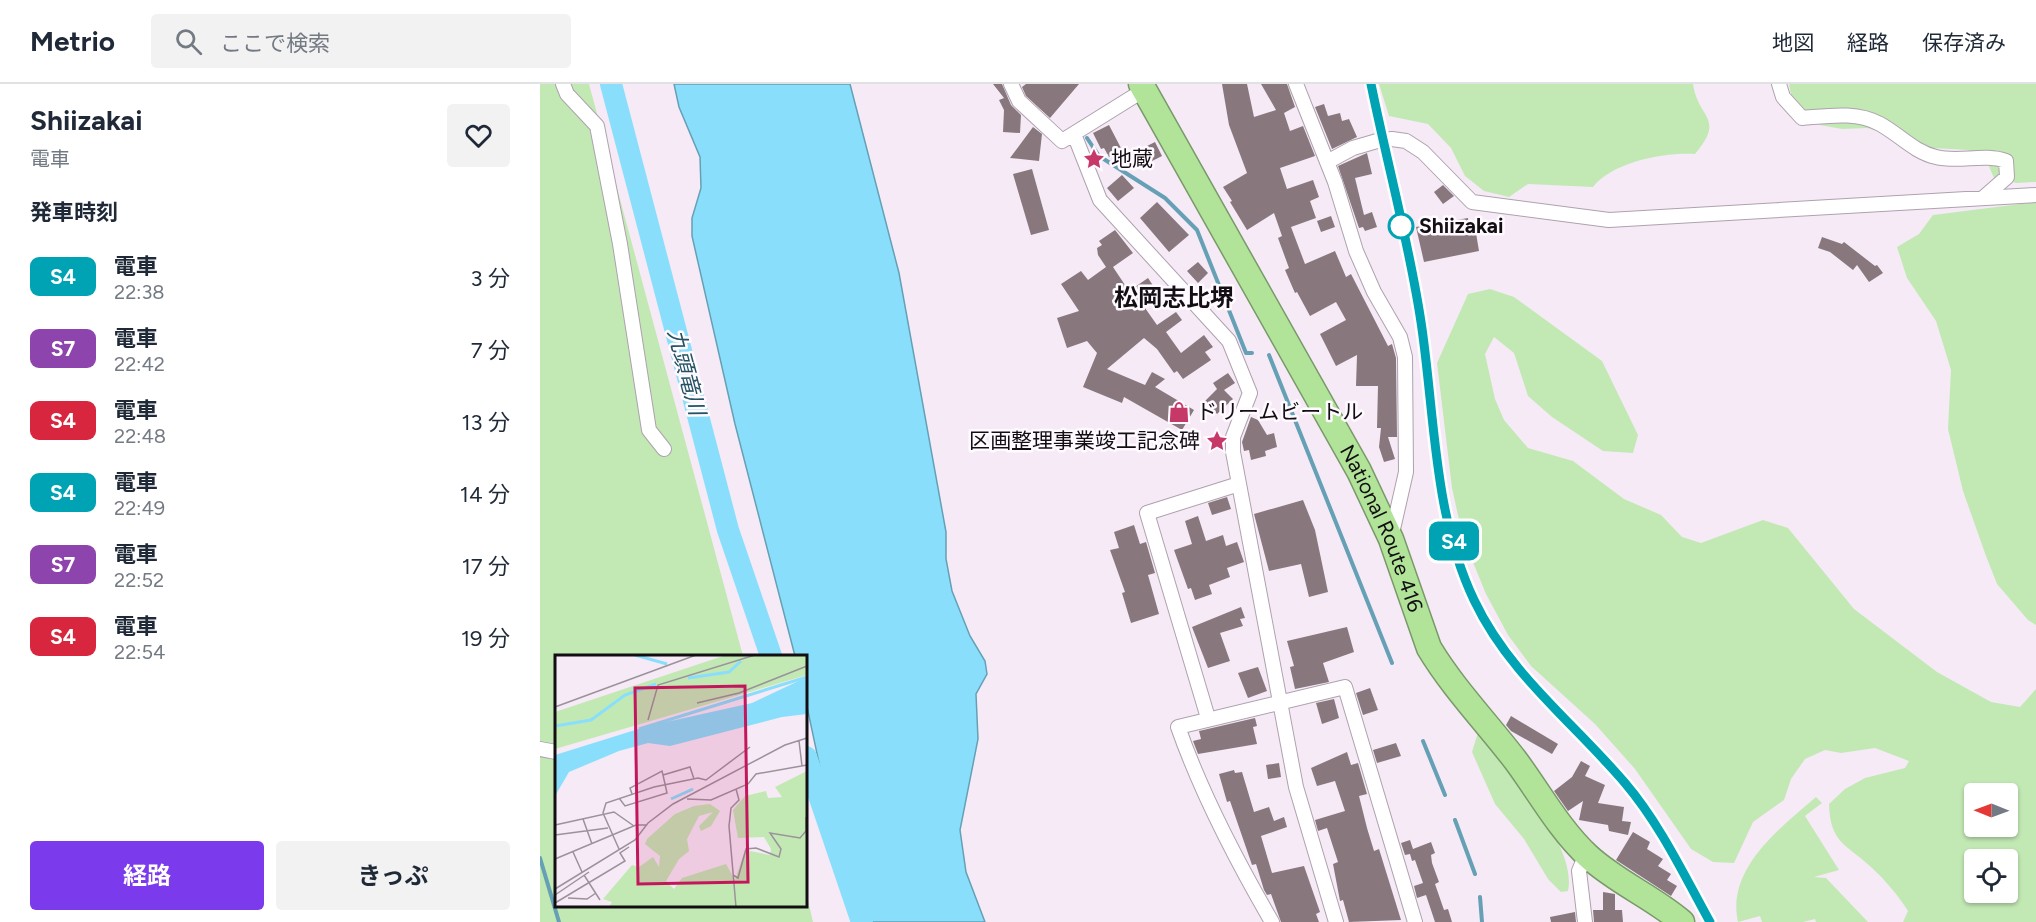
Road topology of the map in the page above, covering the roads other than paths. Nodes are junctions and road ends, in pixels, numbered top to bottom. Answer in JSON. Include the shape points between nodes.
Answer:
{"nodes":[{"id":1,"x":565,"y":84,"type":"edge"},
{"id":2,"x":1011,"y":84,"type":"edge"},
{"id":3,"x":1296,"y":84,"type":"edge"},
{"id":4,"x":1779,"y":84,"type":"edge"},
{"id":5,"x":1143,"y":87,"type":"edge"},
{"id":6,"x":1074,"y":134,"type":"junction"},
{"id":7,"x":1327,"y":162,"type":"junction"},
{"id":8,"x":2036,"y":195,"type":"edge"},
{"id":9,"x":1983,"y":198,"type":"junction"},
{"id":10,"x":664,"y":449,"type":"dead end"},
{"id":11,"x":1239,"y":484,"type":"junction"},
{"id":12,"x":1391,"y":539,"type":"junction"},
{"id":13,"x":1280,"y":702,"type":"junction"},
{"id":14,"x":1208,"y":718,"type":"junction"},
{"id":15,"x":540,"y":748,"type":"edge"},
{"id":16,"x":555,"y":752,"type":"edge"},
{"id":17,"x":1586,"y":854,"type":"junction"},
{"id":18,"x":1272,"y":922,"type":"edge"},
{"id":19,"x":1336,"y":922,"type":"edge"},
{"id":20,"x":1415,"y":922,"type":"edge"},
{"id":21,"x":1585,"y":922,"type":"edge"},
{"id":22,"x":1682,"y":922,"type":"edge"}],
"edges":[{"from":1,"to":10,"type":"street","via":[[567,94],[597,126],[649,430]]},
{"from":2,"to":6,"type":"street","via":[[1019,101],[1062,141]]},
{"from":3,"to":7,"type":"street"},
{"from":4,"to":9,"type":"street","via":[[1783,97],[1802,118],[1863,117],[1914,149],[1937,158],[2006,161],[2007,177]]},
{"from":5,"to":6,"type":"street"},
{"from":5,"to":12,"type":"highway","name":"National Route 416","via":[[1327,410]]},
{"from":6,"to":11,"type":"street","via":[[1100,200],[1229,341],[1250,393],[1233,437]]},
{"from":7,"to":9,"type":"street","via":[[1377,141],[1406,141],[1423,152],[1472,202],[1609,220]]},
{"from":7,"to":12,"type":"street","via":[[1359,259],[1400,338],[1405,357],[1406,472]]},
{"from":8,"to":9,"type":"street"},
{"from":11,"to":13,"type":"street"},
{"from":11,"to":14,"type":"street","via":[[1147,513]]},
{"from":12,"to":17,"type":"highway","name":"National Route 416","via":[[1429,648]]},
{"from":13,"to":14,"type":"street"},
{"from":13,"to":19,"type":"street","via":[[1296,787]]},
{"from":13,"to":20,"type":"street","via":[[1345,687]]},
{"from":14,"to":18,"type":"street","via":[[1178,727],[1229,843]]},
{"from":15,"to":16,"type":"street"},
{"from":17,"to":21,"type":"street","via":[[1579,871]]},
{"from":17,"to":22,"type":"highway","name":"National Route 416"}]}
